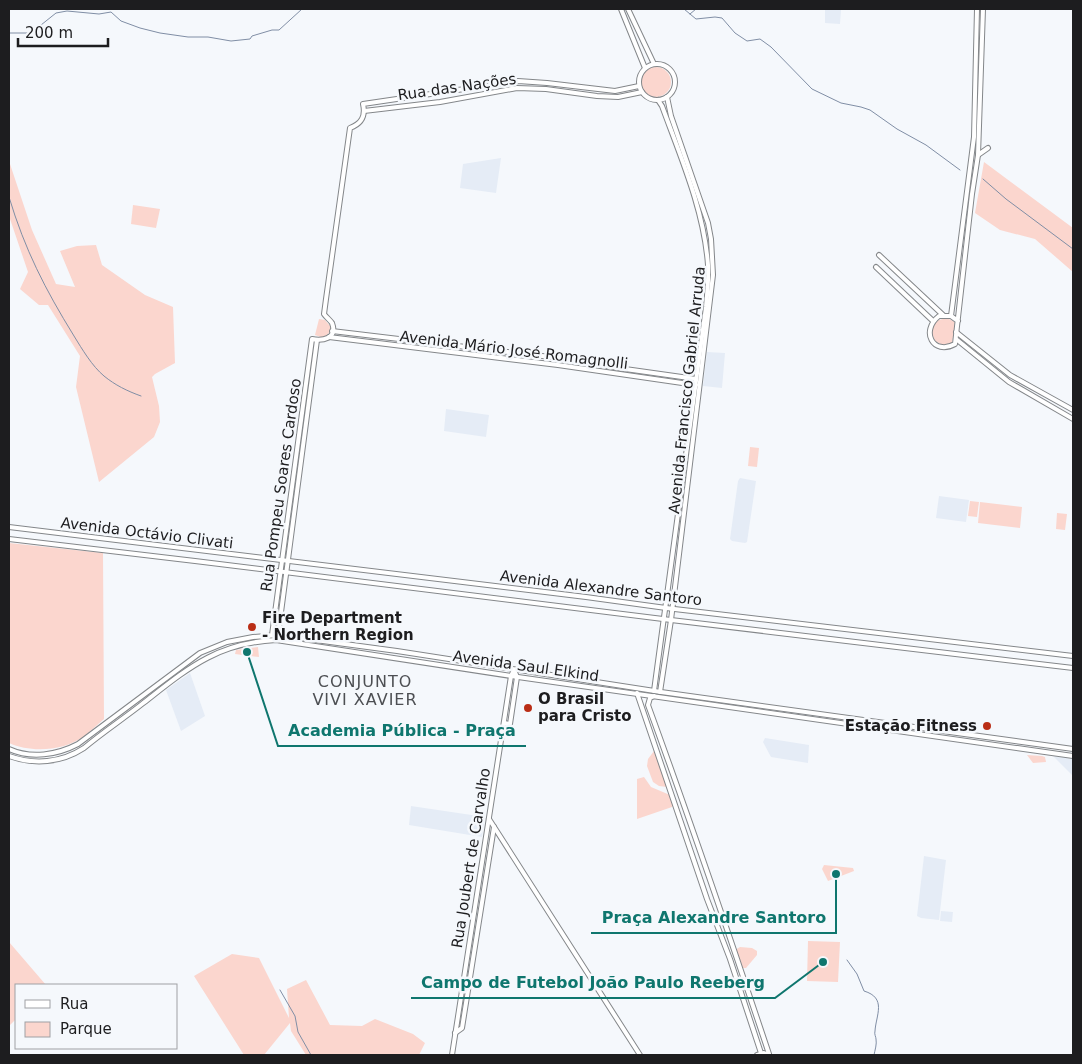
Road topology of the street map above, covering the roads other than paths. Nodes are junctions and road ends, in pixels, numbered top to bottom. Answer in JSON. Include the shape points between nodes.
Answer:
{"nodes":[{"id":1,"x":621,"y":9,"type":"edge"},
{"id":2,"x":628,"y":9,"type":"edge"},
{"id":3,"x":977,"y":9,"type":"edge"},
{"id":4,"x":983,"y":9,"type":"edge"},
{"id":5,"x":654,"y":64,"type":"junction"},
{"id":6,"x":645,"y":68,"type":"junction"},
{"id":7,"x":639,"y":86,"type":"junction"},
{"id":8,"x":642,"y":92,"type":"junction"},
{"id":9,"x":667,"y":97,"type":"junction"},
{"id":10,"x":658,"y":100,"type":"junction"},
{"id":11,"x":374,"y":103,"type":"junction"},
{"id":12,"x":374,"y":110,"type":"junction"},
{"id":13,"x":364,"y":112,"type":"junction"},
{"id":14,"x":988,"y":148,"type":"dead end"},
{"id":15,"x":978,"y":155,"type":"junction"},
{"id":16,"x":879,"y":255,"type":"dead end"},
{"id":17,"x":876,"y":267,"type":"dead end"},
{"id":18,"x":912,"y":287,"type":"junction"},
{"id":19,"x":904,"y":295,"type":"junction"},
{"id":20,"x":943,"y":315,"type":"junction"},
{"id":21,"x":951,"y":316,"type":"junction"},
{"id":22,"x":933,"y":321,"type":"junction"},
{"id":23,"x":958,"y":322,"type":"junction"},
{"id":24,"x":332,"y":331,"type":"junction"},
{"id":25,"x":956,"y":332,"type":"junction"},
{"id":26,"x":329,"y":337,"type":"junction"},
{"id":27,"x":956,"y":338,"type":"junction"},
{"id":28,"x":317,"y":340,"type":"junction"},
{"id":29,"x":696,"y":379,"type":"junction"},
{"id":30,"x":698,"y":386,"type":"junction"},
{"id":31,"x":1073,"y":410,"type":"edge"},
{"id":32,"x":1073,"y":419,"type":"edge"},
{"id":33,"x":9,"y":527,"type":"edge"},
{"id":34,"x":9,"y":539,"type":"edge"},
{"id":35,"x":282,"y":560,"type":"junction"},
{"id":36,"x":288,"y":561,"type":"junction"},
{"id":37,"x":281,"y":572,"type":"junction"},
{"id":38,"x":286,"y":572,"type":"junction"},
{"id":39,"x":666,"y":608,"type":"junction"},
{"id":40,"x":673,"y":609,"type":"junction"},
{"id":41,"x":664,"y":619,"type":"junction"},
{"id":42,"x":671,"y":620,"type":"junction"},
{"id":43,"x":272,"y":635,"type":"junction"},
{"id":44,"x":278,"y":635,"type":"junction"},
{"id":45,"x":253,"y":636,"type":"junction"},
{"id":46,"x":265,"y":641,"type":"junction"},
{"id":47,"x":253,"y":642,"type":"junction"},
{"id":48,"x":1073,"y":656,"type":"edge"},
{"id":49,"x":1073,"y":668,"type":"edge"},
{"id":50,"x":514,"y":670,"type":"junction"},
{"id":51,"x":511,"y":676,"type":"junction"},
{"id":52,"x":517,"y":677,"type":"junction"},
{"id":53,"x":568,"y":677,"type":"junction"},
{"id":54,"x":597,"y":682,"type":"junction"},
{"id":55,"x":568,"y":683,"type":"junction"},
{"id":56,"x":589,"y":686,"type":"junction"},
{"id":57,"x":654,"y":690,"type":"junction"},
{"id":58,"x":660,"y":692,"type":"junction"},
{"id":59,"x":637,"y":693,"type":"junction"},
{"id":60,"x":654,"y":696,"type":"junction"},
{"id":61,"x":814,"y":713,"type":"junction"},
{"id":62,"x":813,"y":719,"type":"junction"},
{"id":63,"x":108,"y":722,"type":"junction"},
{"id":64,"x":504,"y":724,"type":"junction"},
{"id":65,"x":100,"y":735,"type":"junction"},
{"id":66,"x":9,"y":749,"type":"edge"},
{"id":67,"x":1073,"y":749,"type":"edge"},
{"id":68,"x":65,"y":751,"type":"junction"},
{"id":69,"x":9,"y":756,"type":"edge"},
{"id":70,"x":1073,"y":756,"type":"edge"},
{"id":71,"x":53,"y":760,"type":"junction"},
{"id":72,"x":488,"y":818,"type":"junction"},
{"id":73,"x":494,"y":827,"type":"junction"},
{"id":74,"x":500,"y":836,"type":"junction"},
{"id":75,"x":492,"y":839,"type":"junction"},
{"id":76,"x":455,"y":1033,"type":"junction"},
{"id":77,"x":759,"y":1054,"type":"edge"},
{"id":78,"x":452,"y":1055,"type":"edge"},
{"id":79,"x":640,"y":1055,"type":"edge"},
{"id":80,"x":769,"y":1055,"type":"edge"}],
"edges":[{"from":1,"to":6,"type":"street"},
{"from":2,"to":5,"type":"street"},
{"from":3,"to":21,"type":"street","via":[[974,137]]},
{"from":4,"to":15,"type":"street"},
{"from":5,"to":6,"type":"street"},
{"from":5,"to":9,"type":"street","via":[[666,66],[674,75],[674,87]]},
{"from":6,"to":7,"type":"street","via":[[640,75]]},
{"from":7,"to":8,"type":"street"},
{"from":7,"to":11,"type":"street","name":"Rua das Nações","via":[[615,91],[518,81]]},
{"from":8,"to":10,"type":"street"},
{"from":8,"to":12,"type":"street","name":"Rua das Nações","via":[[618,97],[518,88]]},
{"from":9,"to":10,"type":"street"},
{"from":9,"to":30,"type":"street","name":"Avenida Francisco Gabriel Arruda","via":[[711,239],[713,275]]},
{"from":10,"to":29,"type":"street","name":"Avenida Francisco Gabriel Arruda","via":[[688,180],[705,238],[708,268],[706,307]]},
{"from":11,"to":12,"type":"street"},
{"from":11,"to":13,"type":"street","name":"Rua das Nações","via":[[363,104]]},
{"from":12,"to":13,"type":"street","name":"Rua das Nações"},
{"from":13,"to":24,"type":"street","via":[[361,121],[350,128],[324,314],[331,323]]},
{"from":14,"to":15,"type":"street"},
{"from":15,"to":23,"type":"street"},
{"from":16,"to":18,"type":"street"},
{"from":17,"to":19,"type":"street"},
{"from":18,"to":19,"type":"street"},
{"from":18,"to":20,"type":"street"},
{"from":19,"to":22,"type":"street"},
{"from":20,"to":21,"type":"street"},
{"from":20,"to":22,"type":"street"},
{"from":21,"to":23,"type":"street"},
{"from":22,"to":27,"type":"street","via":[[929,336],[937,346],[950,347]]},
{"from":23,"to":25,"type":"street"},
{"from":24,"to":26,"type":"street"},
{"from":24,"to":29,"type":"street","name":"Avenida Mário José Romagnolli","via":[[559,358]]},
{"from":25,"to":27,"type":"street"},
{"from":25,"to":31,"type":"street","via":[[1010,375]]},
{"from":26,"to":28,"type":"street"},
{"from":26,"to":30,"type":"street","name":"Avenida Mário José Romagnolli"},
{"from":27,"to":32,"type":"street","via":[[1009,382]]},
{"from":28,"to":35,"type":"street","name":"Rua Pompeu Soares Cardoso","via":[[312,339]]},
{"from":28,"to":36,"type":"street","name":"Rua Pompeu Soares Cardoso"},
{"from":29,"to":30,"type":"street","name":"Avenida Francisco Gabriel Arruda"},
{"from":30,"to":39,"type":"street","name":"Avenida Francisco Gabriel Arruda"},
{"from":30,"to":40,"type":"street","name":"Avenida Francisco Gabriel Arruda"},
{"from":33,"to":35,"type":"street","name":"Avenida Octávio Clivati"},
{"from":34,"to":37,"type":"street","name":"Avenida Octávio Clivati"},
{"from":35,"to":36,"type":"street","name":"Avenida Alexandre Santoro"},
{"from":35,"to":37,"type":"street","name":"Rua Pompeu Soares Cardoso"},
{"from":36,"to":38,"type":"street","name":"Rua Pompeu Soares Cardoso"},
{"from":36,"to":39,"type":"street","name":"Avenida Alexandre Santoro"},
{"from":37,"to":38,"type":"street","name":"Avenida Alexandre Santoro"},
{"from":37,"to":43,"type":"street","name":"Rua Pompeu Soares Cardoso"},
{"from":38,"to":41,"type":"street","name":"Avenida Alexandre Santoro"},
{"from":38,"to":44,"type":"street","name":"Rua Pompeu Soares Cardoso"},
{"from":39,"to":40,"type":"street","name":"Avenida Alexandre Santoro"},
{"from":39,"to":41,"type":"street","name":"Avenida Francisco Gabriel Arruda"},
{"from":40,"to":42,"type":"street","name":"Avenida Francisco Gabriel Arruda"},
{"from":40,"to":48,"type":"street","name":"Avenida Alexandre Santoro"},
{"from":41,"to":42,"type":"street","name":"Avenida Alexandre Santoro"},
{"from":41,"to":57,"type":"street","name":"Avenida Francisco Gabriel Arruda"},
{"from":42,"to":49,"type":"street","name":"Avenida Alexandre Santoro"},
{"from":42,"to":58,"type":"street","name":"Avenida Francisco Gabriel Arruda"},
{"from":43,"to":44,"type":"street","name":"Avenida Saul Elkind"},
{"from":43,"to":45,"type":"street","name":"Avenida Saul Elkind"},
{"from":44,"to":46,"type":"street"},
{"from":44,"to":50,"type":"street","name":"Avenida Saul Elkind"},
{"from":45,"to":47,"type":"street"},
{"from":45,"to":63,"type":"street","name":"Avenida Saul Elkind","via":[[200,653]]},
{"from":46,"to":47,"type":"street","name":"Avenida Saul Elkind"},
{"from":46,"to":51,"type":"street","name":"Avenida Saul Elkind","via":[[309,644]]},
{"from":47,"to":65,"type":"street","name":"Avenida Saul Elkind","via":[[227,648],[200,661]]},
{"from":50,"to":51,"type":"street","name":"Rua Joubert de Carvalho"},
{"from":50,"to":52,"type":"street"},
{"from":50,"to":53,"type":"street","name":"Avenida Saul Elkind"},
{"from":51,"to":52,"type":"street","name":"Avenida Saul Elkind"},
{"from":51,"to":64,"type":"street","name":"Rua Joubert de Carvalho"},
{"from":52,"to":55,"type":"street","name":"Avenida Saul Elkind"},
{"from":52,"to":64,"type":"street","name":"Rua Joubert de Carvalho","via":[[510,724]]},
{"from":53,"to":54,"type":"street","name":"Avenida Saul Elkind"},
{"from":53,"to":55,"type":"street"},
{"from":54,"to":56,"type":"street","via":[[588,682]]},
{"from":54,"to":57,"type":"street","name":"Avenida Saul Elkind"},
{"from":55,"to":56,"type":"street","name":"Avenida Saul Elkind"},
{"from":56,"to":59,"type":"street","name":"Avenida Saul Elkind"},
{"from":57,"to":58,"type":"street","name":"Avenida Saul Elkind"},
{"from":57,"to":60,"type":"street","name":"Avenida Francisco Gabriel Arruda"},
{"from":58,"to":60,"type":"street"},
{"from":58,"to":61,"type":"street","name":"Avenida Saul Elkind"},
{"from":59,"to":60,"type":"street","name":"Avenida Saul Elkind"},
{"from":59,"to":77,"type":"street","via":[[730,958]]},
{"from":60,"to":62,"type":"street","name":"Avenida Saul Elkind"},
{"from":60,"to":80,"type":"street","name":"Avenida Francisco Gabriel Arruda","via":[[648,704]]},
{"from":61,"to":62,"type":"street"},
{"from":61,"to":67,"type":"street","name":"Avenida Saul Elkind"},
{"from":62,"to":70,"type":"street","name":"Avenida Saul Elkind"},
{"from":63,"to":65,"type":"street"},
{"from":63,"to":68,"type":"street","name":"Avenida Saul Elkind"},
{"from":64,"to":72,"type":"street","name":"Rua Joubert de Carvalho"},
{"from":65,"to":71,"type":"street","name":"Avenida Saul Elkind","via":[[81,750]]},
{"from":66,"to":68,"type":"street","name":"Avenida Saul Elkind","via":[[34,755]]},
{"from":68,"to":71,"type":"street","via":[[54,756]]},
{"from":69,"to":71,"type":"street","name":"Avenida Saul Elkind","via":[[33,762]]},
{"from":72,"to":73,"type":"street"},
{"from":72,"to":76,"type":"street","name":"Rua Joubert de Carvalho"},
{"from":73,"to":74,"type":"street"},
{"from":73,"to":75,"type":"street","name":"Rua Joubert de Carvalho"},
{"from":74,"to":75,"type":"street"},
{"from":74,"to":79,"type":"street"},
{"from":75,"to":76,"type":"street","name":"Rua Joubert de Carvalho","via":[[462,1028]]},
{"from":76,"to":78,"type":"street","name":"Rua Joubert de Carvalho"},
{"from":77,"to":80,"type":"street"}]}
